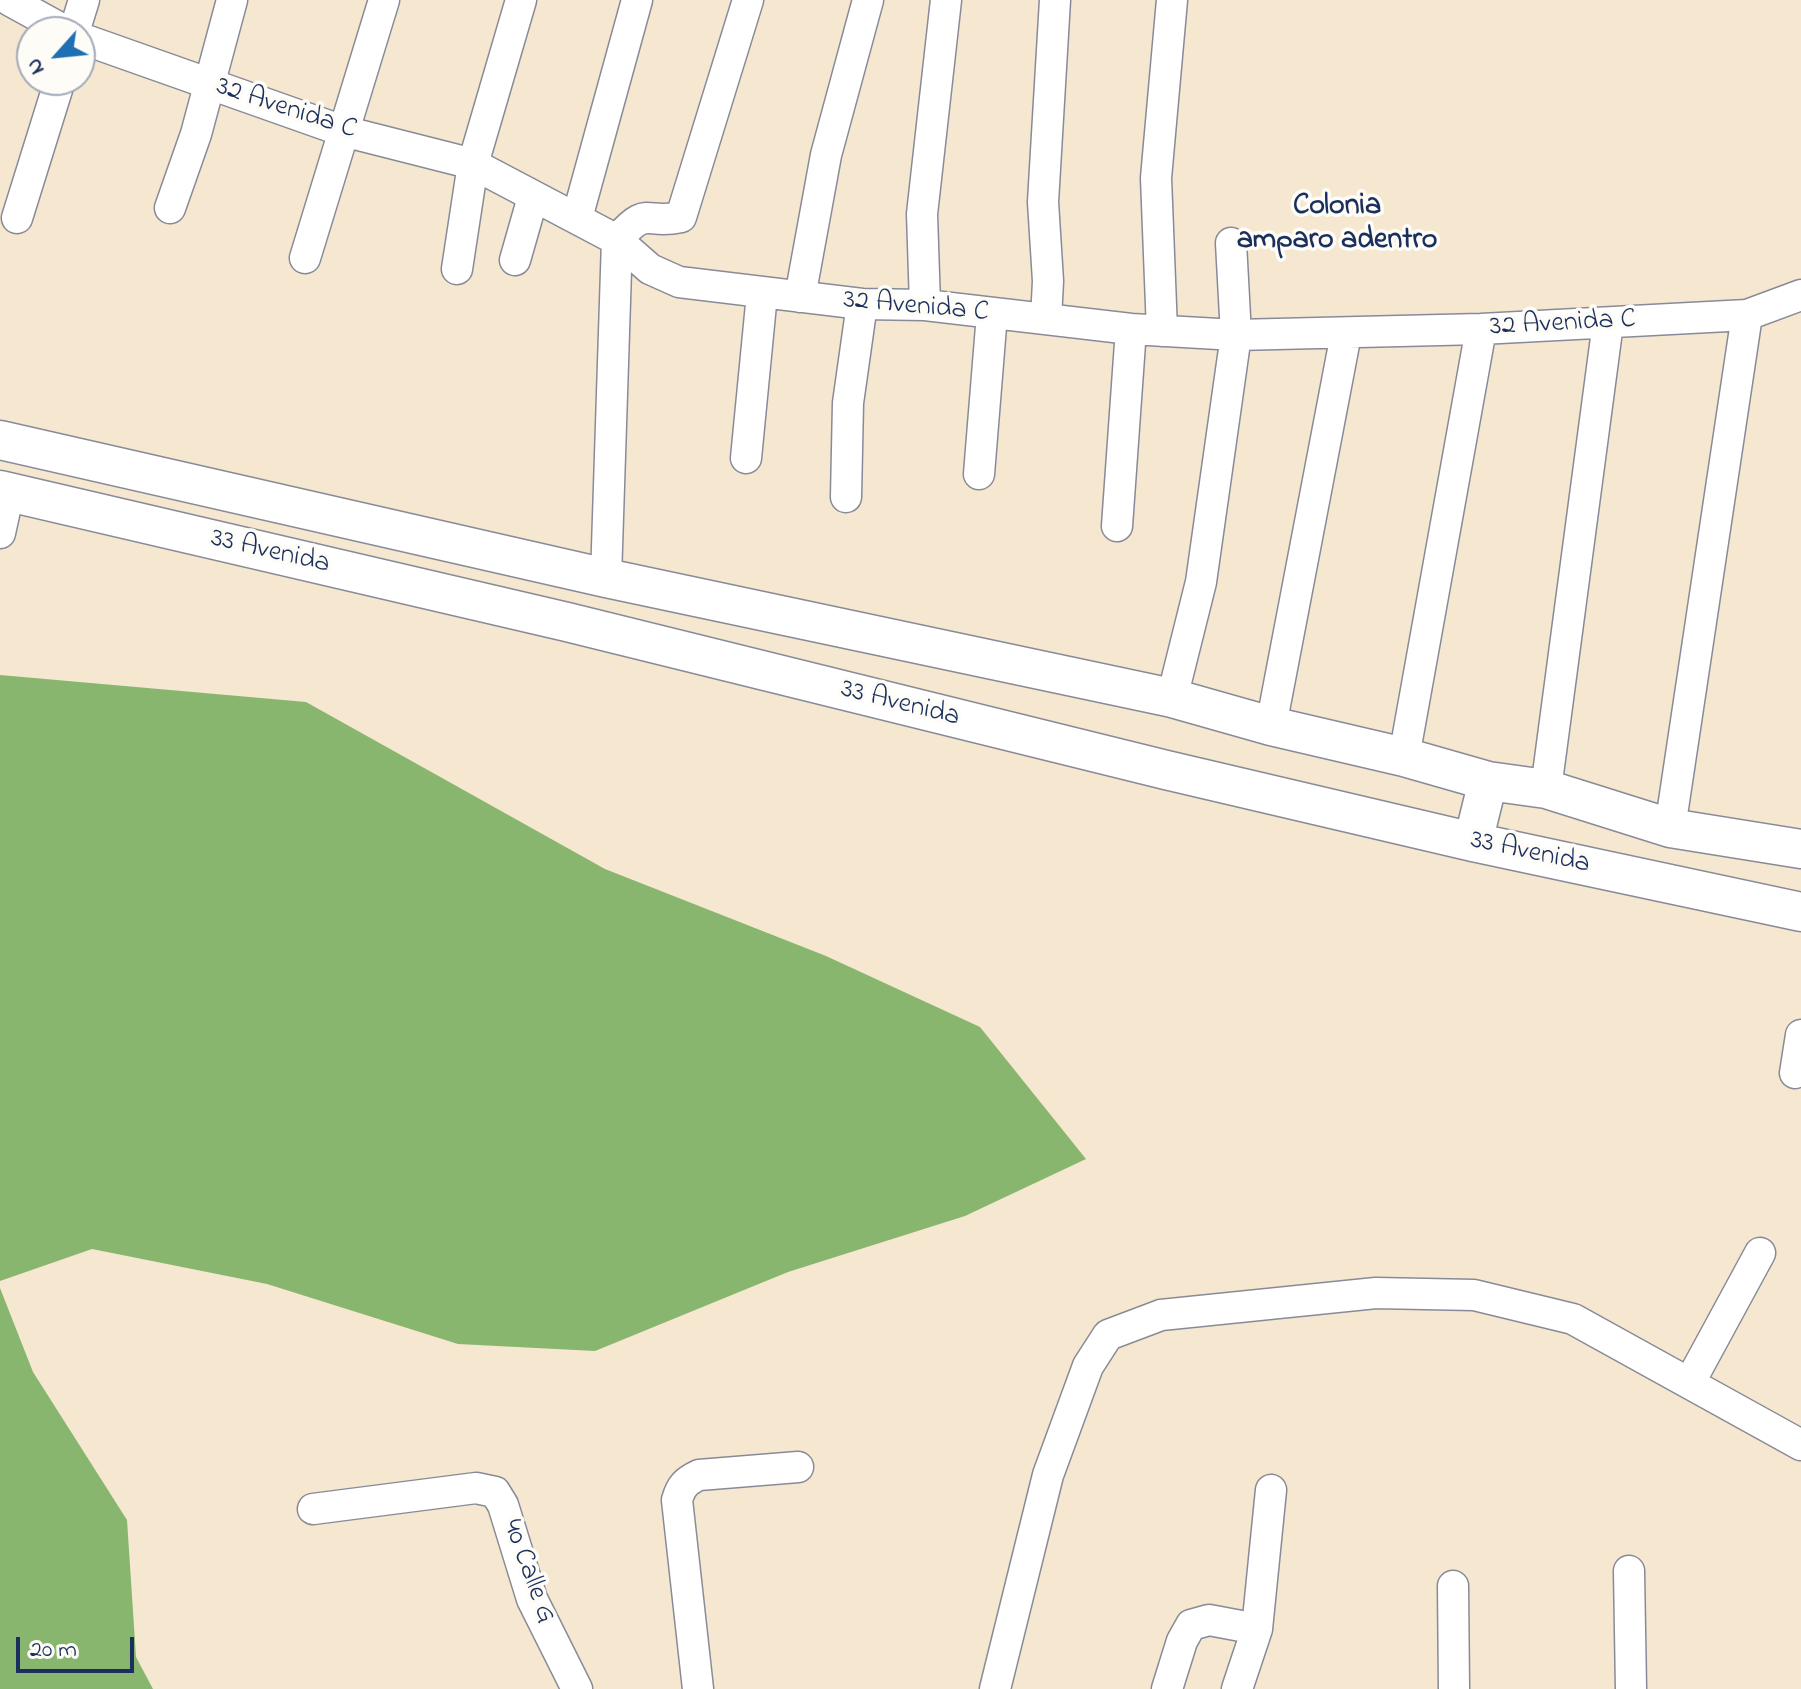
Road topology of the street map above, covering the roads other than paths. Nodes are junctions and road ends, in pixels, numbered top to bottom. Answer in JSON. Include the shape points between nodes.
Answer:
{"nodes":[{"id":1,"x":9,"y":0,"type":"edge"},
{"id":2,"x":232,"y":0,"type":"edge"},
{"id":3,"x":384,"y":0,"type":"edge"},
{"id":4,"x":521,"y":0,"type":"edge"},
{"id":5,"x":637,"y":0,"type":"edge"},
{"id":6,"x":748,"y":0,"type":"edge"},
{"id":7,"x":868,"y":0,"type":"edge"},
{"id":8,"x":946,"y":0,"type":"edge"},
{"id":9,"x":1055,"y":0,"type":"edge"},
{"id":10,"x":1172,"y":0,"type":"edge"},
{"id":11,"x":38,"y":16,"type":"edge"},
{"id":12,"x":96,"y":44,"type":"edge"},
{"id":13,"x":209,"y":85,"type":"junction"},
{"id":14,"x":55,"y":96,"type":"edge"},
{"id":15,"x":343,"y":131,"type":"junction"},
{"id":16,"x":473,"y":164,"type":"junction"},
{"id":17,"x":533,"y":197,"type":"junction"},
{"id":18,"x":170,"y":208,"type":"dead end"},
{"id":19,"x":17,"y":218,"type":"dead end"},
{"id":20,"x":577,"y":218,"type":"junction"},
{"id":21,"x":617,"y":240,"type":"junction"},
{"id":22,"x":1231,"y":243,"type":"dead end"},
{"id":23,"x":305,"y":258,"type":"dead end"},
{"id":24,"x":515,"y":260,"type":"dead end"},
{"id":25,"x":457,"y":269,"type":"dead end"},
{"id":26,"x":762,"y":294,"type":"junction"},
{"id":27,"x":1801,"y":295,"type":"edge"},
{"id":28,"x":800,"y":297,"type":"junction"},
{"id":29,"x":862,"y":304,"type":"junction"},
{"id":30,"x":925,"y":305,"type":"junction"},
{"id":31,"x":992,"y":314,"type":"junction"},
{"id":32,"x":1747,"y":315,"type":"junction"},
{"id":33,"x":1046,"y":319,"type":"junction"},
{"id":34,"x":1608,"y":323,"type":"junction"},
{"id":35,"x":1131,"y":329,"type":"junction"},
{"id":36,"x":1481,"y":329,"type":"junction"},
{"id":37,"x":1162,"y":331,"type":"junction"},
{"id":38,"x":1346,"y":334,"type":"junction"},
{"id":39,"x":1236,"y":335,"type":"junction"},
{"id":40,"x":0,"y":440,"type":"edge"},
{"id":41,"x":746,"y":458,"type":"dead end"},
{"id":42,"x":979,"y":474,"type":"dead end"},
{"id":43,"x":5,"y":491,"type":"edge"},
{"id":44,"x":846,"y":497,"type":"dead end"},
{"id":45,"x":1117,"y":526,"type":"dead end"},
{"id":46,"x":0,"y":533,"type":"edge"},
{"id":47,"x":606,"y":578,"type":"junction"},
{"id":48,"x":1172,"y":698,"type":"junction"},
{"id":49,"x":1271,"y":726,"type":"junction"},
{"id":50,"x":1404,"y":757,"type":"junction"},
{"id":51,"x":1488,"y":781,"type":"junction"},
{"id":52,"x":1546,"y":789,"type":"junction"},
{"id":53,"x":1670,"y":828,"type":"junction"},
{"id":54,"x":1473,"y":842,"type":"junction"},
{"id":55,"x":1801,"y":849,"type":"edge"},
{"id":56,"x":1801,"y":912,"type":"edge"},
{"id":57,"x":1801,"y":1035,"type":"edge"},
{"id":58,"x":1795,"y":1073,"type":"dead end"},
{"id":59,"x":1760,"y":1253,"type":"dead end"},
{"id":60,"x":1690,"y":1382,"type":"junction"},
{"id":61,"x":1801,"y":1445,"type":"edge"},
{"id":62,"x":798,"y":1467,"type":"dead end"},
{"id":63,"x":1271,"y":1490,"type":"dead end"},
{"id":64,"x":313,"y":1509,"type":"dead end"},
{"id":65,"x":1629,"y":1571,"type":"dead end"},
{"id":66,"x":1453,"y":1586,"type":"dead end"},
{"id":67,"x":1257,"y":1629,"type":"junction"},
{"id":68,"x":577,"y":1689,"type":"edge"},
{"id":69,"x":698,"y":1689,"type":"edge"},
{"id":70,"x":995,"y":1689,"type":"edge"},
{"id":71,"x":1167,"y":1689,"type":"edge"},
{"id":72,"x":1237,"y":1689,"type":"edge"},
{"id":73,"x":1454,"y":1689,"type":"edge"},
{"id":74,"x":1631,"y":1689,"type":"edge"}],
"edges":[{"from":1,"to":11,"type":"street"},
{"from":2,"to":13,"type":"street"},
{"from":3,"to":15,"type":"street"},
{"from":4,"to":16,"type":"street"},
{"from":5,"to":20,"type":"street"},
{"from":6,"to":21,"type":"street","via":[[681,217],[636,220]]},
{"from":7,"to":28,"type":"street","via":[[826,155]]},
{"from":8,"to":30,"type":"street","via":[[922,214]]},
{"from":9,"to":33,"type":"street","via":[[1043,202]]},
{"from":10,"to":37,"type":"street","via":[[1156,178]]},
{"from":12,"to":13,"type":"street","name":"32 Avenida C"},
{"from":13,"to":15,"type":"street","name":"32 Avenida C"},
{"from":13,"to":18,"type":"street"},
{"from":14,"to":19,"type":"street"},
{"from":15,"to":16,"type":"street","name":"32 Avenida C"},
{"from":15,"to":23,"type":"street"},
{"from":16,"to":17,"type":"street","name":"32 Avenida C"},
{"from":16,"to":25,"type":"street"},
{"from":17,"to":20,"type":"street","name":"32 Avenida C"},
{"from":17,"to":24,"type":"street"},
{"from":20,"to":21,"type":"street","name":"32 Avenida C"},
{"from":21,"to":26,"type":"street","name":"32 Avenida C","via":[[650,269],[679,282]]},
{"from":21,"to":47,"type":"street"},
{"from":22,"to":39,"type":"street"},
{"from":26,"to":28,"type":"street","name":"32 Avenida C"},
{"from":26,"to":41,"type":"street"},
{"from":27,"to":32,"type":"street","name":"32 Avenida C"},
{"from":28,"to":29,"type":"street","name":"32 Avenida C"},
{"from":29,"to":30,"type":"street","name":"32 Avenida C"},
{"from":29,"to":44,"type":"street","via":[[848,403]]},
{"from":30,"to":31,"type":"street","name":"32 Avenida C"},
{"from":31,"to":33,"type":"street","name":"32 Avenida C"},
{"from":31,"to":42,"type":"street"},
{"from":32,"to":34,"type":"street","name":"32 Avenida C"},
{"from":32,"to":53,"type":"street"},
{"from":33,"to":35,"type":"street","name":"32 Avenida C"},
{"from":34,"to":36,"type":"street","name":"32 Avenida C"},
{"from":34,"to":52,"type":"street"},
{"from":35,"to":37,"type":"street","name":"32 Avenida C"},
{"from":35,"to":45,"type":"street"},
{"from":36,"to":38,"type":"street","name":"32 Avenida C"},
{"from":36,"to":50,"type":"street"},
{"from":37,"to":39,"type":"street","name":"32 Avenida C"},
{"from":38,"to":39,"type":"street","name":"32 Avenida C"},
{"from":38,"to":49,"type":"street"},
{"from":39,"to":48,"type":"street","via":[[1201,582]]},
{"from":40,"to":47,"type":"street","name":"33 Avenida"},
{"from":43,"to":46,"type":"street"},
{"from":43,"to":54,"type":"street","name":"33 Avenida"},
{"from":47,"to":48,"type":"street","name":"33 Avenida"},
{"from":48,"to":49,"type":"street","name":"33 Avenida"},
{"from":49,"to":50,"type":"street","name":"33 Avenida"},
{"from":50,"to":51,"type":"street","name":"33 Avenida"},
{"from":51,"to":52,"type":"street","name":"33 Avenida"},
{"from":51,"to":54,"type":"street"},
{"from":52,"to":53,"type":"street","name":"33 Avenida"},
{"from":53,"to":55,"type":"street","name":"33 Avenida"},
{"from":54,"to":56,"type":"street","name":"33 Avenida"},
{"from":57,"to":58,"type":"street"},
{"from":59,"to":60,"type":"street"},
{"from":60,"to":61,"type":"street"},
{"from":60,"to":70,"type":"street","via":[[1573,1319],[1474,1295],[1376,1293],[1161,1315],[1108,1335],[1088,1366],[1048,1475]]},
{"from":62,"to":69,"type":"street","via":[[699,1475],[681,1487],[677,1500]]},
{"from":63,"to":67,"type":"street"},
{"from":64,"to":68,"type":"street","name":"40 Calle G","via":[[476,1488],[495,1492],[532,1599]]},
{"from":65,"to":74,"type":"street"},
{"from":66,"to":73,"type":"street"},
{"from":67,"to":71,"type":"street","via":[[1209,1620],[1191,1625]]},
{"from":67,"to":72,"type":"street"}]}
